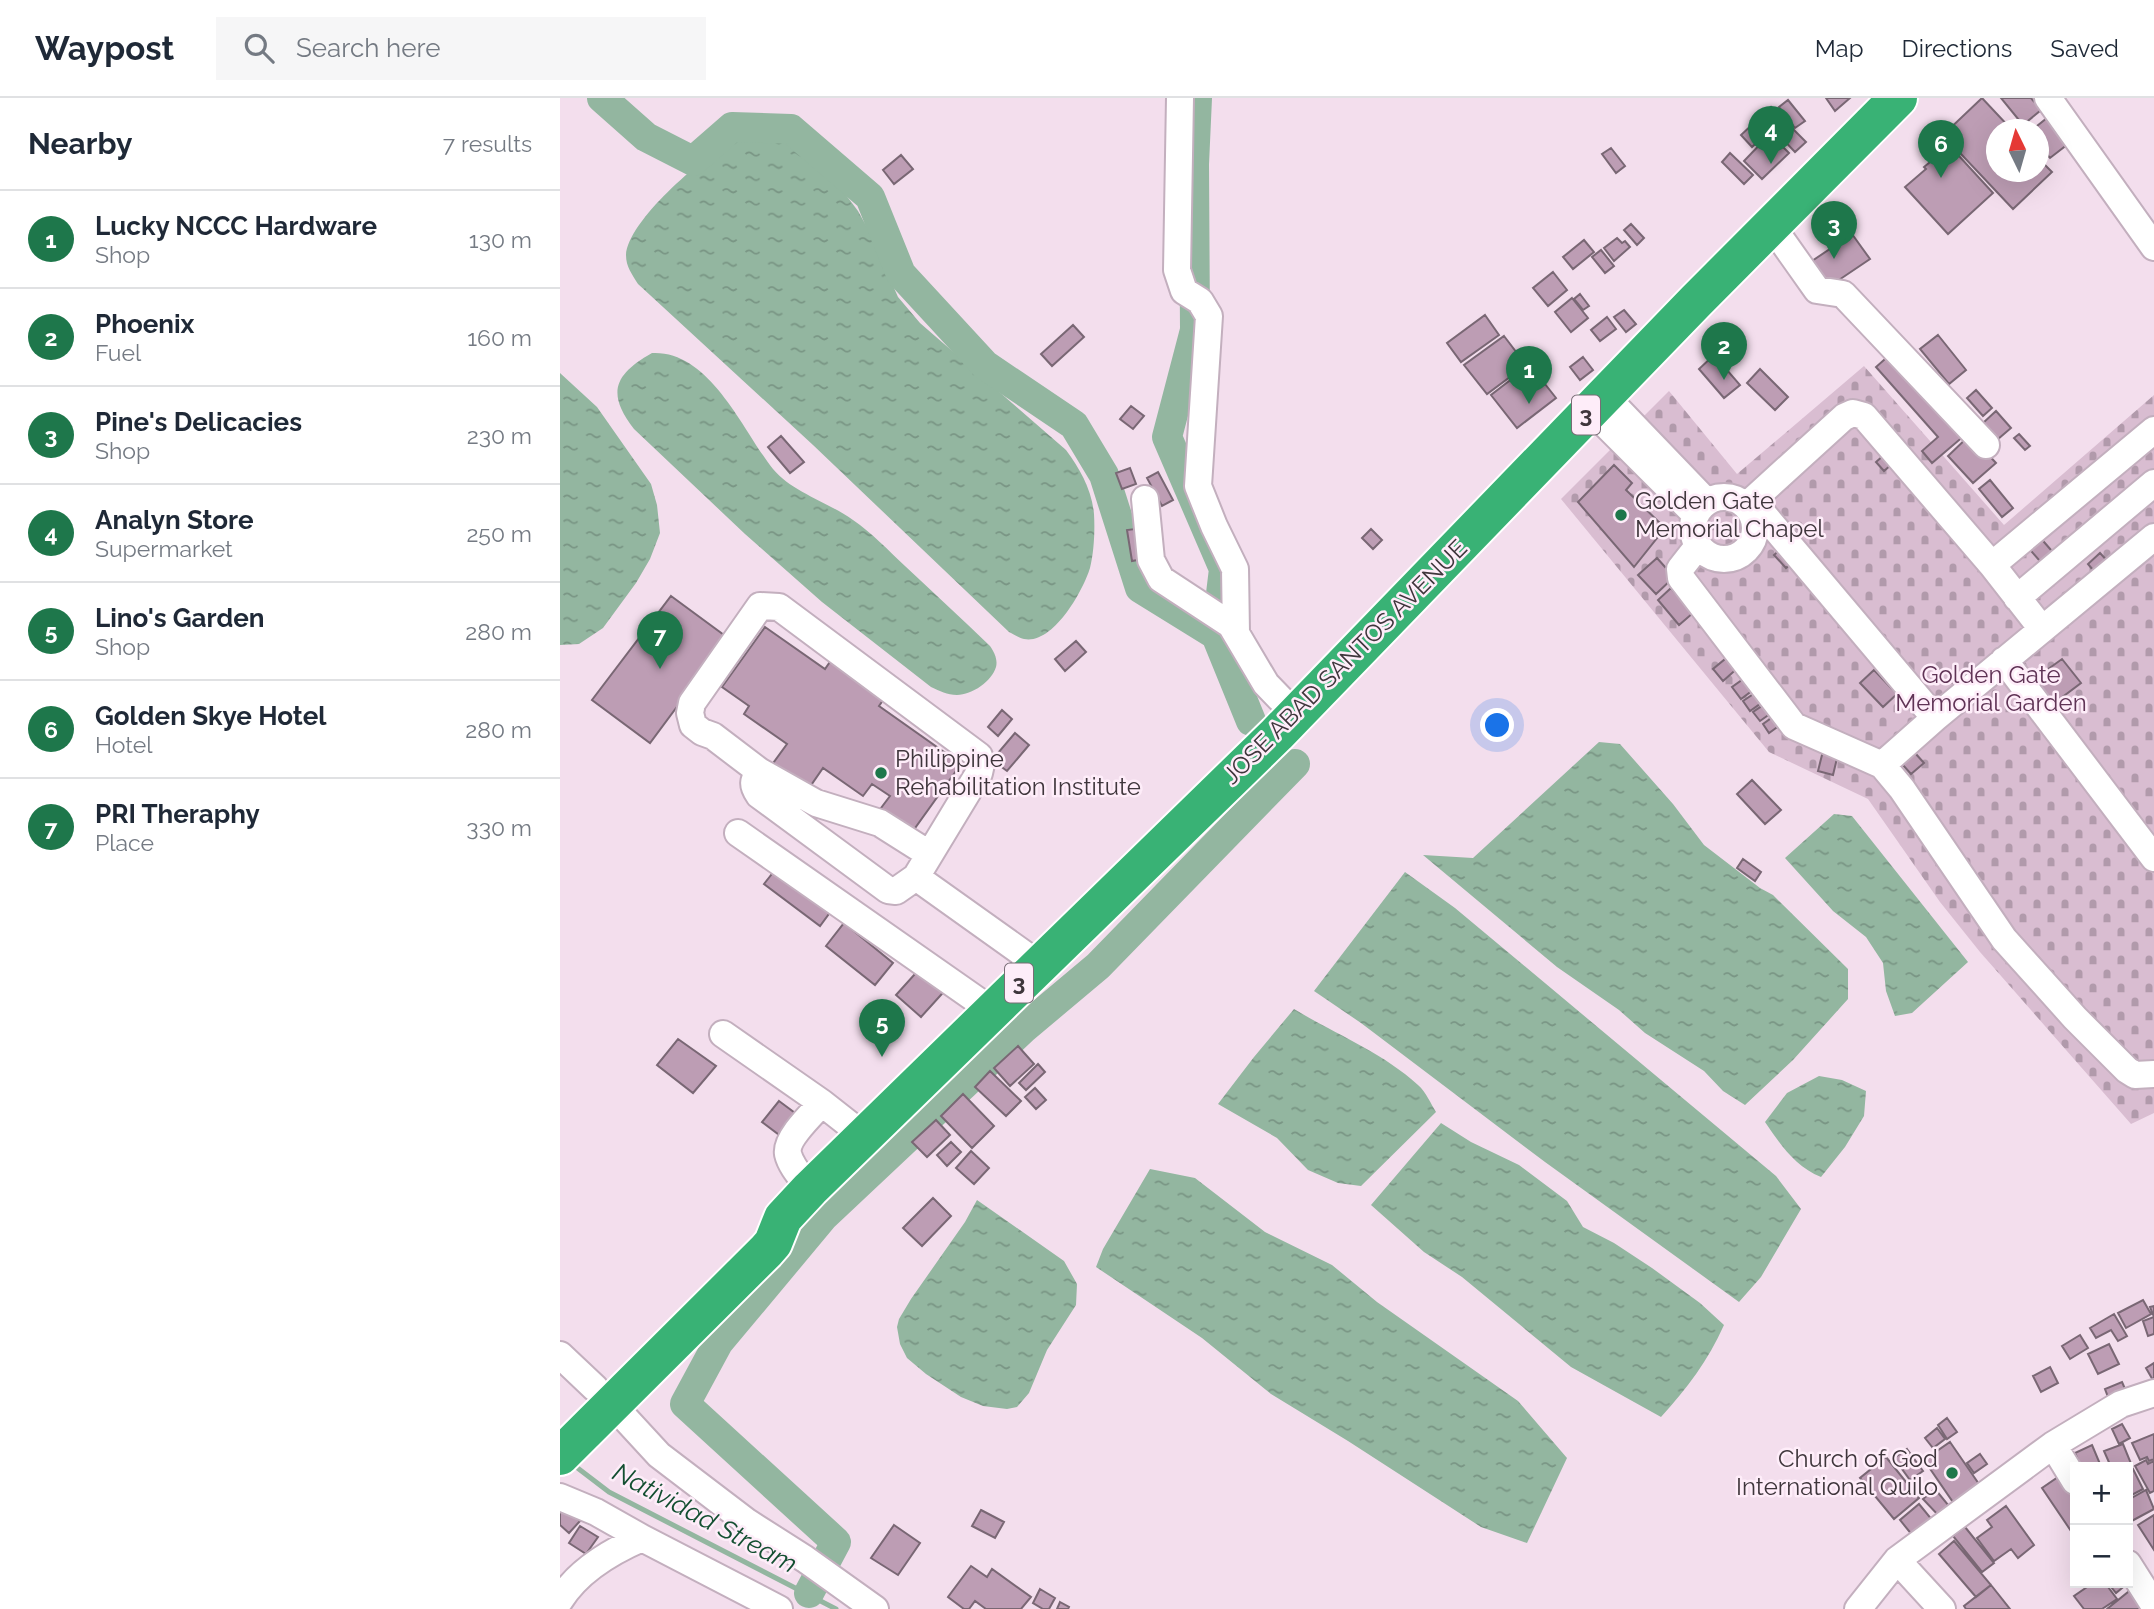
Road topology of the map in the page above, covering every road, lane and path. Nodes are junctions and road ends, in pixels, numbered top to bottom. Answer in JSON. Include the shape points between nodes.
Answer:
{"nodes":[{"id":1,"x":1180,"y":98,"type":"edge"},
{"id":2,"x":1898,"y":98,"type":"edge"},
{"id":3,"x":2048,"y":98,"type":"edge"},
{"id":4,"x":1771,"y":225,"type":"junction"},
{"id":5,"x":2154,"y":247,"type":"edge"},
{"id":6,"x":1598,"y":403,"type":"junction"},
{"id":7,"x":2154,"y":430,"type":"edge"},
{"id":8,"x":1986,"y":445,"type":"dead end"},
{"id":9,"x":2154,"y":483,"type":"edge"},
{"id":10,"x":1145,"y":499,"type":"dead end"},
{"id":11,"x":1701,"y":508,"type":"junction"},
{"id":12,"x":1751,"y":515,"type":"junction"},
{"id":13,"x":2154,"y":537,"type":"edge"},
{"id":14,"x":1698,"y":546,"type":"junction"},
{"id":15,"x":1992,"y":565,"type":"junction"},
{"id":16,"x":2017,"y":598,"type":"junction"},
{"id":17,"x":1234,"y":629,"type":"junction"},
{"id":18,"x":2042,"y":629,"type":"junction"},
{"id":19,"x":2004,"y":660,"type":"junction"},
{"id":20,"x":1296,"y":715,"type":"junction"},
{"id":21,"x":1935,"y":718,"type":"junction"},
{"id":22,"x":1882,"y":765,"type":"junction"},
{"id":23,"x":759,"y":771,"type":"junction"},
{"id":24,"x":738,"y":833,"type":"dead end"},
{"id":25,"x":2154,"y":858,"type":"edge"},
{"id":26,"x":914,"y":874,"type":"junction"},
{"id":27,"x":1038,"y":964,"type":"junction"},
{"id":28,"x":991,"y":1010,"type":"junction"},
{"id":29,"x":723,"y":1034,"type":"dead end"},
{"id":30,"x":2154,"y":1074,"type":"edge"},
{"id":31,"x":822,"y":1103,"type":"junction"},
{"id":32,"x":864,"y":1136,"type":"junction"},
{"id":33,"x":810,"y":1189,"type":"junction"},
{"id":34,"x":560,"y":1355,"type":"edge"},
{"id":35,"x":2154,"y":1393,"type":"edge"},
{"id":36,"x":588,"y":1408,"type":"edge"},
{"id":37,"x":2053,"y":1446,"type":"junction"},
{"id":38,"x":560,"y":1456,"type":"edge"},
{"id":39,"x":2070,"y":1473,"type":"edge"},
{"id":40,"x":560,"y":1497,"type":"edge"},
{"id":41,"x":642,"y":1538,"type":"junction"},
{"id":42,"x":1898,"y":1560,"type":"junction"},
{"id":43,"x":2133,"y":1572,"type":"edge"},
{"id":44,"x":560,"y":1600,"type":"edge"},
{"id":45,"x":2154,"y":1605,"type":"edge"},
{"id":46,"x":779,"y":1609,"type":"edge"},
{"id":47,"x":875,"y":1609,"type":"edge"},
{"id":48,"x":1858,"y":1609,"type":"edge"},
{"id":49,"x":1942,"y":1609,"type":"edge"}],
"edges":[{"from":1,"to":17,"type":"street","via":[[1177,271],[1209,316],[1198,486],[1235,569]]},
{"from":2,"to":4,"type":"highway","name":"JOSE ABAD SANTOS AVENUE","number":"3"},
{"from":3,"to":5,"type":"street"},
{"from":4,"to":6,"type":"highway","name":"JOSE ABAD SANTOS AVENUE","number":"3"},
{"from":4,"to":8,"type":"street","via":[[1817,290],[1843,294]]},
{"from":6,"to":11,"type":"street"},
{"from":6,"to":20,"type":"highway","name":"JOSE ABAD SANTOS AVENUE","number":"3"},
{"from":7,"to":15,"type":"street"},
{"from":9,"to":16,"type":"street"},
{"from":10,"to":17,"type":"street","via":[[1156,572]]},
{"from":11,"to":12,"type":"street","via":[[1723,496],[1731,497]]},
{"from":11,"to":14,"type":"street","via":[[1692,531]]},
{"from":12,"to":14,"type":"street","via":[[1754,536],[1740,555],[1718,559]]},
{"from":12,"to":15,"type":"street","via":[[1843,417],[1853,413],[1864,416]]},
{"from":12,"to":21,"type":"street","via":[[1764,515]]},
{"from":13,"to":18,"type":"street"},
{"from":14,"to":22,"type":"street","via":[[1680,569],[1681,578],[1794,726]]},
{"from":15,"to":16,"type":"street"},
{"from":16,"to":18,"type":"street"},
{"from":17,"to":20,"type":"street","via":[[1266,684]]},
{"from":18,"to":19,"type":"street"},
{"from":19,"to":21,"type":"street"},
{"from":19,"to":25,"type":"street"},
{"from":20,"to":27,"type":"highway","name":"JOSE ABAD SANTOS AVENUE","number":"3"},
{"from":21,"to":22,"type":"street"},
{"from":22,"to":30,"type":"street","via":[[2004,939],[2127,1070],[2136,1075]]},
{"from":23,"to":26,"type":"street","via":[[816,803],[880,823]]},
{"from":23,"to":26,"type":"street","via":[[753,781],[759,794],[888,890]]},
{"from":23,"to":26,"type":"street","via":[[693,725],[690,713],[692,703],[752,617],[766,605],[779,607],[979,755],[979,773]]},
{"from":24,"to":28,"type":"street"},
{"from":26,"to":27,"type":"street"},
{"from":27,"to":28,"type":"highway","name":"JOSE ABAD SANTOS AVENUE","number":"3"},
{"from":28,"to":32,"type":"highway","name":"JOSE ABAD SANTOS AVENUE","number":"3"},
{"from":29,"to":31,"type":"street"},
{"from":31,"to":32,"type":"street"},
{"from":31,"to":33,"type":"street","via":[[789,1143],[791,1162]]},
{"from":32,"to":33,"type":"highway","name":"JOSE ABAD SANTOS AVENUE","number":"3"},
{"from":33,"to":36,"type":"highway","name":"JOSE ABAD SANTOS AVENUE","number":"3","via":[[783,1217],[758,1228]]},
{"from":34,"to":36,"type":"street"},
{"from":35,"to":37,"type":"street","via":[[2121,1404]]},
{"from":36,"to":38,"type":"highway","name":"JOSE ABAD SANTOS AVENUE","number":"3"},
{"from":36,"to":47,"type":"street"},
{"from":37,"to":39,"type":"street"},
{"from":37,"to":42,"type":"street"},
{"from":40,"to":41,"type":"street"},
{"from":41,"to":44,"type":"street","via":[[581,1575]]},
{"from":41,"to":46,"type":"street"},
{"from":42,"to":48,"type":"street"},
{"from":42,"to":49,"type":"street"},
{"from":43,"to":45,"type":"street"}]}
